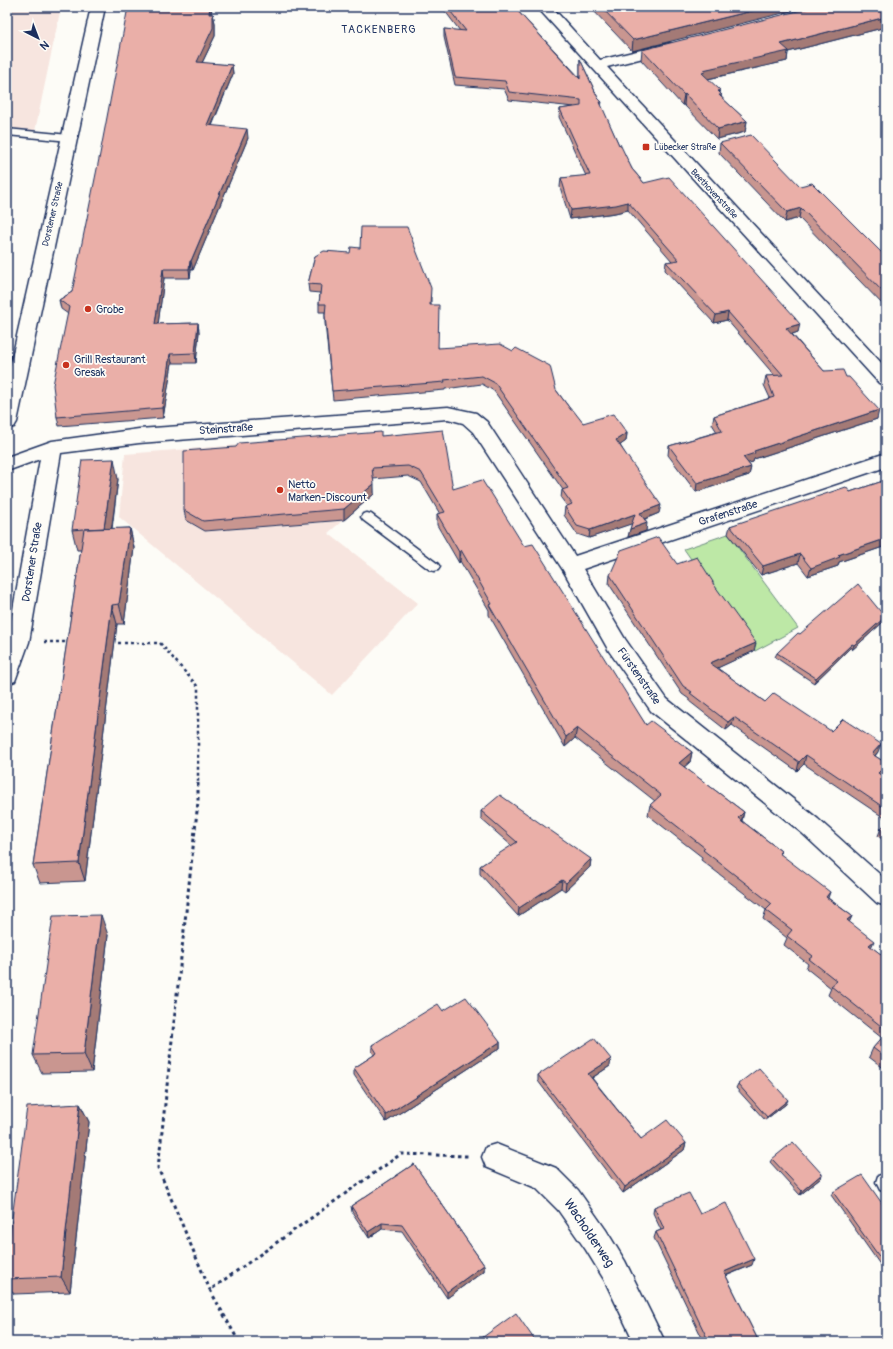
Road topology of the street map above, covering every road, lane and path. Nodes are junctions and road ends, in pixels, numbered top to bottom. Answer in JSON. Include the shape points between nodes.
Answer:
{"nodes":[{"id":1,"x":98,"y":7,"type":"edge"},
{"id":2,"x":544,"y":7,"type":"edge"},
{"id":3,"x":683,"y":44,"type":"edge"},
{"id":4,"x":598,"y":66,"type":"junction"},
{"id":5,"x":7,"y":132,"type":"edge"},
{"id":6,"x":69,"y":138,"type":"junction"},
{"id":7,"x":886,"y":379,"type":"edge"},
{"id":8,"x":448,"y":413,"type":"joint"},
{"id":9,"x":7,"y":422,"type":"edge"},
{"id":10,"x":52,"y":448,"type":"junction"},
{"id":11,"x":886,"y":460,"type":"edge"},
{"id":12,"x":7,"y":464,"type":"edge"},
{"id":13,"x":367,"y":517,"type":"dead end"},
{"id":14,"x":570,"y":566,"type":"junction"},
{"id":15,"x":434,"y":567,"type":"dead end"},
{"id":16,"x":18,"y":642,"type":"junction"},
{"id":17,"x":74,"y":642,"type":"edge"},
{"id":18,"x":105,"y":643,"type":"edge"},
{"id":19,"x":7,"y":675,"type":"edge"},
{"id":20,"x":886,"y":895,"type":"edge"},
{"id":21,"x":496,"y":1157,"type":"joint"},
{"id":22,"x":210,"y":1290,"type":"junction"},
{"id":23,"x":239,"y":1342,"type":"edge"},
{"id":24,"x":650,"y":1342,"type":"edge"}],
"edges":[{"from":1,"to":6,"type":"street","name":"Dorstener Straße"},
{"from":2,"to":4,"type":"street","name":"Beethovenstraße"},
{"from":3,"to":4,"type":"street"},
{"from":4,"to":7,"type":"street","name":"Beethovenstraße"},
{"from":5,"to":6,"type":"lane"},
{"from":6,"to":9,"type":"street","name":"Dorstener Straße"},
{"from":8,"to":10,"type":"street","name":"Steinstraße","via":[[152,434]]},
{"from":8,"to":14,"type":"street","name":"Fürstenstraße","via":[[469,418],[480,427]]},
{"from":10,"to":12,"type":"street","name":"Steinstraße"},
{"from":10,"to":16,"type":"street","name":"Dorstener Straße"},
{"from":11,"to":14,"type":"street","name":"Grafenstraße"},
{"from":13,"to":15,"type":"lane"},
{"from":14,"to":20,"type":"street","name":"Fürstenstraße","via":[[617,645],[662,708],[810,826]]},
{"from":16,"to":17,"type":"path"},
{"from":16,"to":19,"type":"street","name":"Dorstener Straße"},
{"from":18,"to":22,"type":"path","via":[[160,643],[198,687],[198,802],[158,1168]]},
{"from":21,"to":22,"type":"path","via":[[401,1154]]},
{"from":21,"to":24,"type":"street","name":"Wacholderweg","via":[[546,1178],[568,1200],[615,1271]]},
{"from":22,"to":23,"type":"path"}]}
